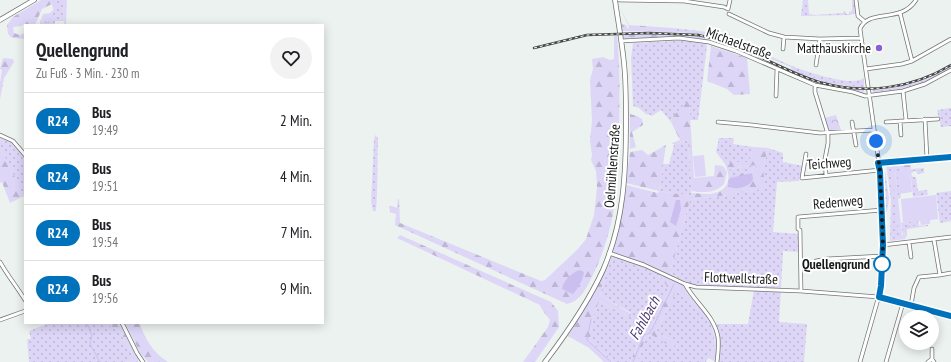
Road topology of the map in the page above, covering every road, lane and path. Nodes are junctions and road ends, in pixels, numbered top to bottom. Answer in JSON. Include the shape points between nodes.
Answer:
{"nodes":[{"id":1,"x":34,"y":0,"type":"edge"},
{"id":2,"x":615,"y":0,"type":"edge"},
{"id":3,"x":619,"y":0,"type":"edge"},
{"id":4,"x":730,"y":0,"type":"edge"},
{"id":5,"x":856,"y":0,"type":"edge"},
{"id":6,"x":916,"y":0,"type":"edge"},
{"id":7,"x":900,"y":13,"type":"junction"},
{"id":8,"x":730,"y":14,"type":"dead end"},
{"id":9,"x":0,"y":20,"type":"edge"},
{"id":10,"x":864,"y":21,"type":"junction"},
{"id":11,"x":784,"y":37,"type":"junction"},
{"id":12,"x":861,"y":38,"type":"junction"},
{"id":13,"x":820,"y":39,"type":"junction"},
{"id":14,"x":951,"y":39,"type":"edge"},
{"id":15,"x":621,"y":41,"type":"junction"},
{"id":16,"x":783,"y":49,"type":"dead end"},
{"id":17,"x":912,"y":61,"type":"junction"},
{"id":18,"x":816,"y":65,"type":"dead end"},
{"id":19,"x":777,"y":69,"type":"junction"},
{"id":20,"x":866,"y":69,"type":"junction"},
{"id":21,"x":951,"y":70,"type":"edge"},
{"id":22,"x":815,"y":85,"type":"junction"},
{"id":23,"x":903,"y":91,"type":"junction"},
{"id":24,"x":776,"y":96,"type":"dead end"},
{"id":25,"x":869,"y":96,"type":"junction"},
{"id":26,"x":925,"y":119,"type":"junction"},
{"id":27,"x":938,"y":119,"type":"dead end"},
{"id":28,"x":906,"y":120,"type":"junction"},
{"id":29,"x":900,"y":121,"type":"junction"},
{"id":30,"x":718,"y":122,"type":"dead end"},
{"id":31,"x":852,"y":122,"type":"dead end"},
{"id":32,"x":886,"y":122,"type":"dead end"},
{"id":33,"x":874,"y":130,"type":"junction"},
{"id":34,"x":854,"y":131,"type":"junction"},
{"id":35,"x":828,"y":134,"type":"junction"},
{"id":36,"x":0,"y":135,"type":"edge"},
{"id":37,"x":902,"y":135,"type":"dead end"},
{"id":38,"x":856,"y":145,"type":"dead end"},
{"id":39,"x":24,"y":154,"type":"edge"},
{"id":40,"x":806,"y":154,"type":"dead end"},
{"id":41,"x":951,"y":157,"type":"edge"},
{"id":42,"x":927,"y":159,"type":"junction"},
{"id":43,"x":878,"y":163,"type":"junction"},
{"id":44,"x":880,"y":170,"type":"junction"},
{"id":45,"x":826,"y":175,"type":"junction"},
{"id":46,"x":882,"y":210,"type":"junction"},
{"id":47,"x":951,"y":238,"type":"edge"},
{"id":48,"x":934,"y":240,"type":"junction"},
{"id":49,"x":909,"y":242,"type":"junction"},
{"id":50,"x":883,"y":245,"type":"junction"},
{"id":51,"x":609,"y":253,"type":"junction"},
{"id":52,"x":882,"y":256,"type":"junction"},
{"id":53,"x":911,"y":257,"type":"dead end"},
{"id":54,"x":816,"y":261,"type":"dead end"},
{"id":55,"x":0,"y":262,"type":"edge"},
{"id":56,"x":951,"y":273,"type":"edge"},
{"id":57,"x":940,"y":275,"type":"junction"},
{"id":58,"x":685,"y":284,"type":"junction"},
{"id":59,"x":801,"y":291,"type":"junction"},
{"id":60,"x":879,"y":297,"type":"junction"},
{"id":61,"x":24,"y":298,"type":"edge"},
{"id":62,"x":903,"y":303,"type":"junction"},
{"id":63,"x":911,"y":305,"type":"junction"},
{"id":64,"x":24,"y":312,"type":"edge"},
{"id":65,"x":951,"y":316,"type":"edge"},
{"id":66,"x":0,"y":320,"type":"edge"},
{"id":67,"x":122,"y":324,"type":"edge"},
{"id":68,"x":932,"y":350,"type":"edge"},
{"id":69,"x":933,"y":361,"type":"edge"},
{"id":70,"x":143,"y":362,"type":"edge"},
{"id":71,"x":545,"y":362,"type":"edge"},
{"id":72,"x":717,"y":362,"type":"edge"},
{"id":73,"x":860,"y":362,"type":"edge"},
{"id":74,"x":886,"y":362,"type":"edge"},
{"id":75,"x":928,"y":362,"type":"edge"}],
"edges":[{"from":1,"to":9,"type":"street"},
{"from":2,"to":15,"type":"street","name":"Oelmühlenstraße"},
{"from":3,"to":4,"type":"street","via":[[684,1],[728,9]]},
{"from":5,"to":10,"type":"street","via":[[858,16]]},
{"from":6,"to":7,"type":"street"},
{"from":7,"to":10,"type":"street","via":[[868,18]]},
{"from":7,"to":17,"type":"street"},
{"from":8,"to":11,"type":"street"},
{"from":10,"to":12,"type":"street","via":[[860,29]]},
{"from":11,"to":13,"type":"street"},
{"from":11,"to":16,"type":"street"},
{"from":12,"to":13,"type":"street"},
{"from":12,"to":20,"type":"street"},
{"from":13,"to":18,"type":"street"},
{"from":14,"to":17,"type":"street"},
{"from":15,"to":19,"type":"street","name":"Michaelstraße","via":[[694,39],[736,51]]},
{"from":15,"to":51,"type":"street","name":"Oelmühlenstraße","via":[[626,110],[625,179],[620,214]]},
{"from":17,"to":20,"type":"street"},
{"from":19,"to":22,"type":"street","name":"Michaelstraße"},
{"from":19,"to":24,"type":"street","name":"Michaelstraße"},
{"from":20,"to":25,"type":"street"},
{"from":21,"to":23,"type":"street","name":"Michaelstraße","via":[[925,84]]},
{"from":22,"to":25,"type":"street","name":"Michaelstraße"},
{"from":22,"to":35,"type":"street","via":[[814,92]]},
{"from":23,"to":25,"type":"street","name":"Michaelstraße"},
{"from":23,"to":28,"type":"street"},
{"from":25,"to":33,"type":"street"},
{"from":26,"to":27,"type":"street"},
{"from":26,"to":28,"type":"street"},
{"from":26,"to":42,"type":"street"},
{"from":28,"to":29,"type":"street"},
{"from":29,"to":32,"type":"street"},
{"from":29,"to":37,"type":"street"},
{"from":30,"to":35,"type":"street"},
{"from":31,"to":34,"type":"street"},
{"from":33,"to":34,"type":"street"},
{"from":33,"to":43,"type":"street"},
{"from":34,"to":35,"type":"street"},
{"from":34,"to":38,"type":"street"},
{"from":35,"to":45,"type":"street"},
{"from":36,"to":39,"type":"street","via":[[12,141]]},
{"from":40,"to":45,"type":"street","name":"Teichweg","via":[[802,178]]},
{"from":41,"to":42,"type":"street"},
{"from":42,"to":43,"type":"street"},
{"from":43,"to":44,"type":"street"},
{"from":44,"to":45,"type":"street","name":"Teichweg"},
{"from":44,"to":46,"type":"street"},
{"from":46,"to":50,"type":"street"},
{"from":46,"to":59,"type":"street","name":"Redenweg","via":[[798,217]]},
{"from":47,"to":48,"type":"street"},
{"from":48,"to":49,"type":"street"},
{"from":48,"to":57,"type":"street"},
{"from":49,"to":50,"type":"street"},
{"from":49,"to":53,"type":"street"},
{"from":50,"to":52,"type":"street"},
{"from":51,"to":58,"type":"street","name":"Flottwellstraße","via":[[644,265]]},
{"from":51,"to":71,"type":"street","name":"Oelmühlenstraße","via":[[580,312]]},
{"from":52,"to":54,"type":"street"},
{"from":52,"to":60,"type":"street"},
{"from":55,"to":61,"type":"street"},
{"from":56,"to":57,"type":"street"},
{"from":57,"to":63,"type":"street","via":[[919,277]]},
{"from":58,"to":59,"type":"street","name":"Flottwellstraße","via":[[696,287]]},
{"from":58,"to":72,"type":"street","via":[[690,294],[714,322],[718,338]]},
{"from":59,"to":60,"type":"street","name":"Flottwellstraße"},
{"from":60,"to":62,"type":"street","name":"Flottwellstraße"},
{"from":60,"to":73,"type":"street"},
{"from":62,"to":63,"type":"street","name":"Flottwellstraße"},
{"from":62,"to":74,"type":"street"},
{"from":63,"to":65,"type":"street","name":"Flottwellstraße"},
{"from":64,"to":66,"type":"street"},
{"from":67,"to":70,"type":"street"},
{"from":68,"to":69,"type":"street"},
{"from":69,"to":75,"type":"street"}]}
